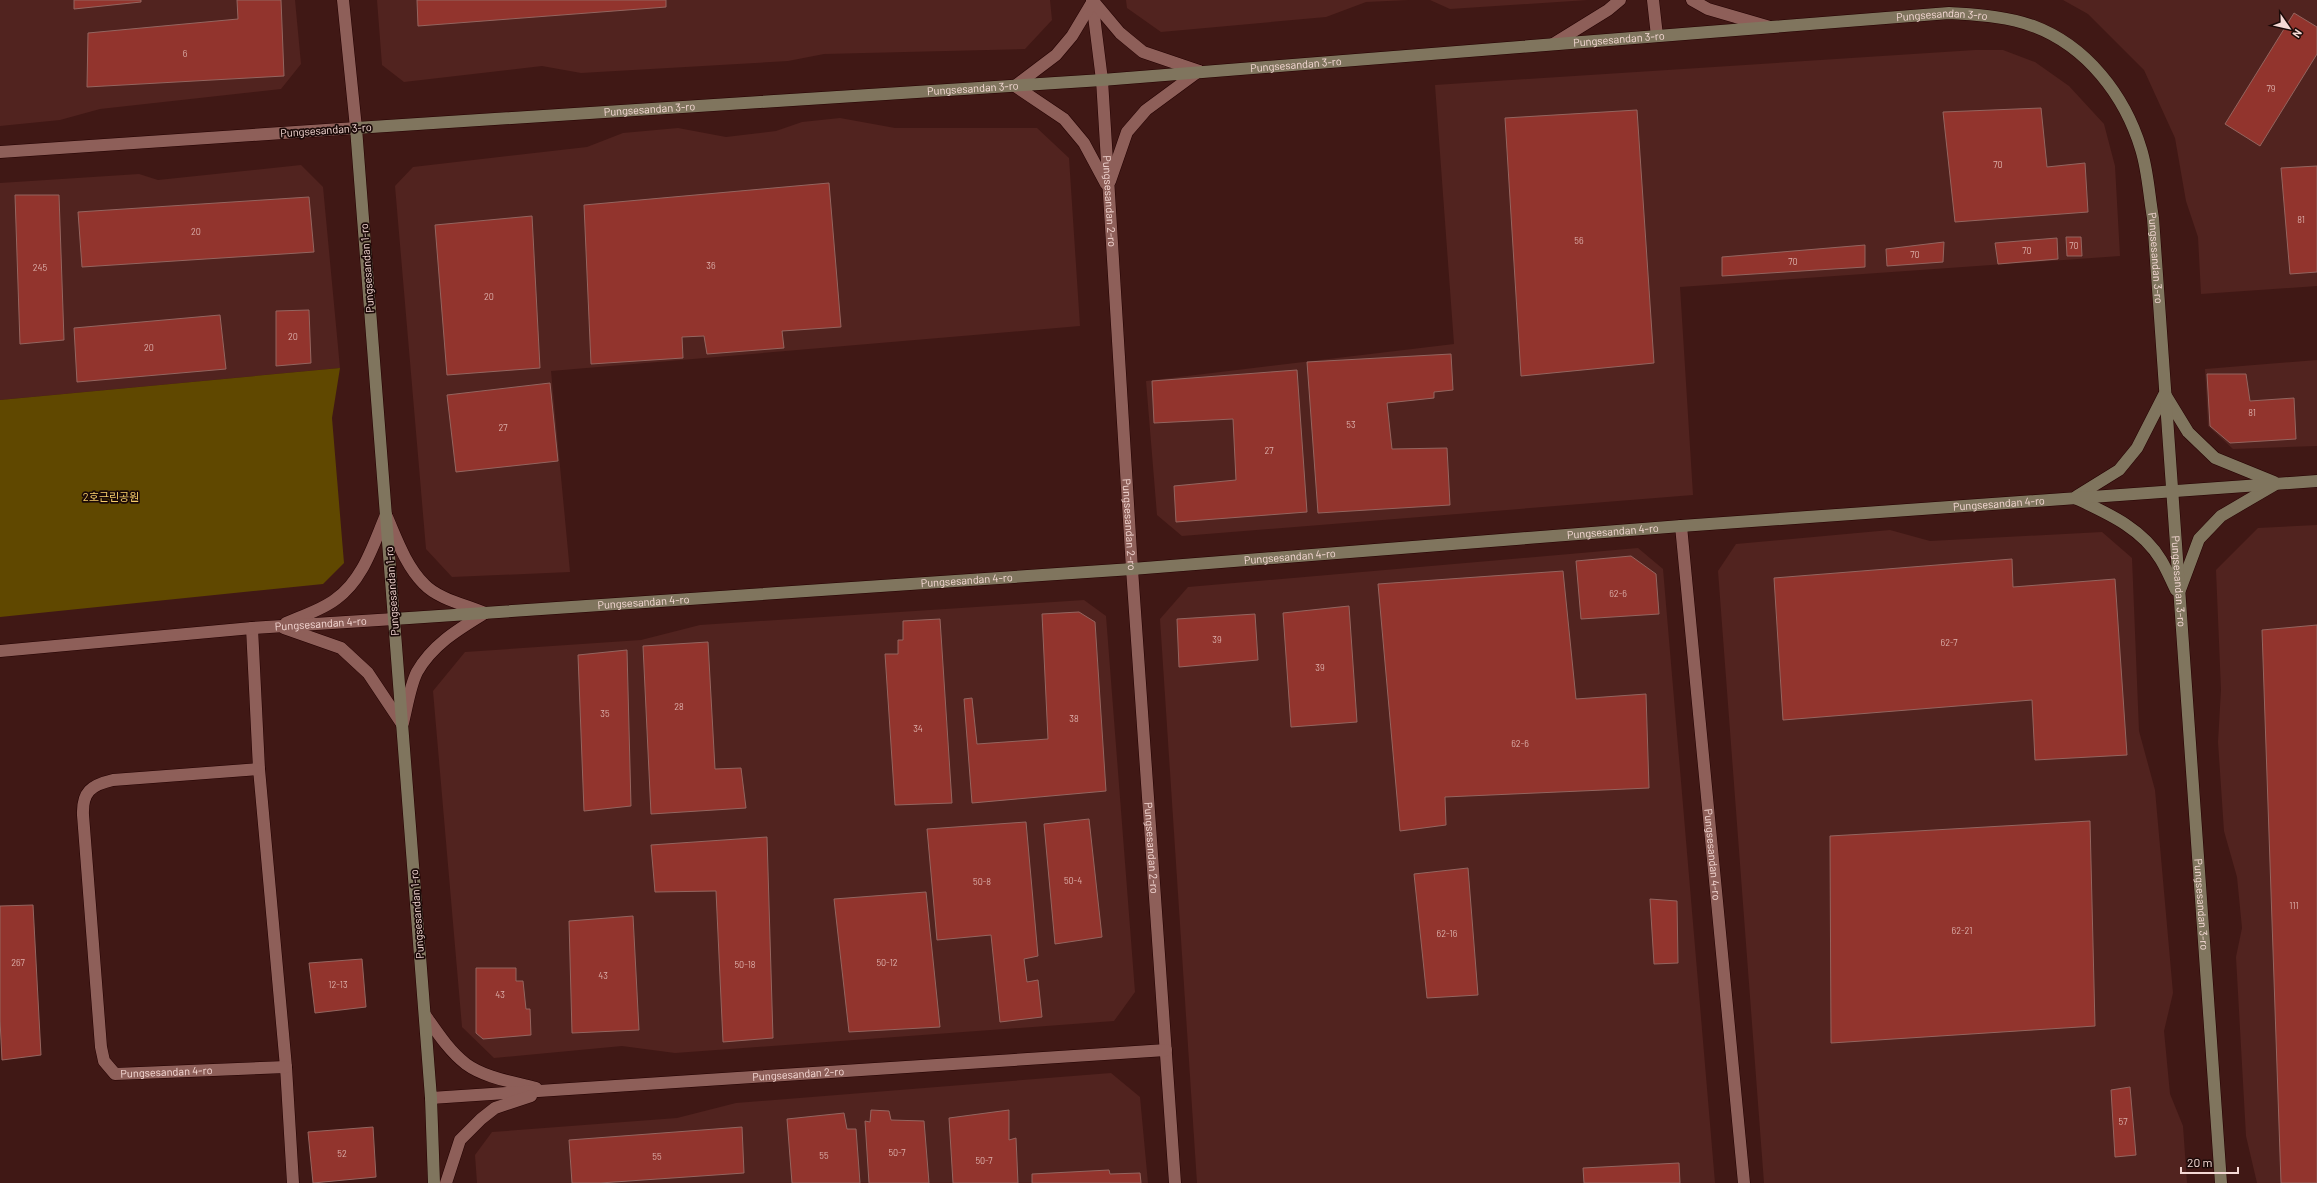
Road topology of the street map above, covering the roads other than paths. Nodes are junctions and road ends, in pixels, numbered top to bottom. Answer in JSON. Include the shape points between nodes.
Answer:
{"nodes":[{"id":1,"x":343,"y":0,"type":"edge"},
{"id":2,"x":1093,"y":0,"type":"edge"},
{"id":3,"x":1620,"y":0,"type":"edge"},
{"id":4,"x":1653,"y":0,"type":"edge"},
{"id":5,"x":1692,"y":0,"type":"edge"},
{"id":6,"x":1771,"y":27,"type":"junction"},
{"id":7,"x":1657,"y":36,"type":"junction"},
{"id":8,"x":1553,"y":44,"type":"junction"},
{"id":9,"x":1199,"y":71,"type":"junction"},
{"id":10,"x":1102,"y":80,"type":"junction"},
{"id":11,"x":1015,"y":86,"type":"junction"},
{"id":12,"x":356,"y":128,"type":"junction"},
{"id":13,"x":0,"y":152,"type":"edge"},
{"id":14,"x":1108,"y":187,"type":"junction"},
{"id":15,"x":2165,"y":394,"type":"junction"},
{"id":16,"x":2317,"y":481,"type":"edge"},
{"id":17,"x":2277,"y":483,"type":"junction"},
{"id":18,"x":2171,"y":490,"type":"junction"},
{"id":19,"x":2074,"y":497,"type":"junction"},
{"id":20,"x":386,"y":515,"type":"junction"},
{"id":21,"x":1681,"y":526,"type":"junction"},
{"id":22,"x":1132,"y":569,"type":"junction"},
{"id":23,"x":2179,"y":595,"type":"junction"},
{"id":24,"x":485,"y":613,"type":"junction"},
{"id":25,"x":394,"y":619,"type":"junction"},
{"id":26,"x":279,"y":626,"type":"junction"},
{"id":27,"x":252,"y":628,"type":"junction"},
{"id":28,"x":0,"y":651,"type":"edge"},
{"id":29,"x":402,"y":724,"type":"junction"},
{"id":30,"x":260,"y":769,"type":"junction"},
{"id":31,"x":425,"y":1015,"type":"junction"},
{"id":32,"x":1166,"y":1050,"type":"junction"},
{"id":33,"x":286,"y":1066,"type":"junction"},
{"id":34,"x":545,"y":1091,"type":"junction"},
{"id":35,"x":431,"y":1098,"type":"junction"},
{"id":36,"x":293,"y":1183,"type":"edge"},
{"id":37,"x":434,"y":1183,"type":"edge"},
{"id":38,"x":446,"y":1183,"type":"edge"},
{"id":39,"x":1175,"y":1183,"type":"edge"},
{"id":40,"x":1744,"y":1183,"type":"edge"},
{"id":41,"x":2221,"y":1183,"type":"edge"}],
"edges":[{"from":1,"to":12,"type":"street","name":"Pungsesandan 1-ro"},
{"from":2,"to":9,"type":"street","via":[[1120,34],[1143,52]]},
{"from":2,"to":10,"type":"street","name":"Pungsesandan 2-ro"},
{"from":2,"to":11,"type":"street","via":[[1072,36],[1056,55]]},
{"from":3,"to":8,"type":"street"},
{"from":4,"to":7,"type":"street"},
{"from":5,"to":6,"type":"street","via":[[1708,9]]},
{"from":6,"to":7,"type":"street","name":"Pungsesandan 3-ro"},
{"from":6,"to":15,"type":"street","name":"Pungsesandan 3-ro","via":[[1949,13],[1991,16],[2032,26],[2064,41],[2099,72],[2125,108],[2142,150],[2153,218]]},
{"from":7,"to":8,"type":"street","name":"Pungsesandan 3-ro"},
{"from":8,"to":9,"type":"street","name":"Pungsesandan 3-ro"},
{"from":9,"to":10,"type":"street","name":"Pungsesandan 3-ro"},
{"from":9,"to":14,"type":"street","via":[[1146,110],[1127,132]]},
{"from":10,"to":11,"type":"street","name":"Pungsesandan 3-ro"},
{"from":10,"to":14,"type":"street","name":"Pungsesandan 2-ro"},
{"from":11,"to":12,"type":"street","name":"Pungsesandan 3-ro"},
{"from":11,"to":14,"type":"street","via":[[1064,119],[1084,143]]},
{"from":12,"to":13,"type":"street","name":"Pungsesandan 3-ro"},
{"from":12,"to":20,"type":"street","name":"Pungsesandan 1-ro"},
{"from":14,"to":22,"type":"street","name":"Pungsesandan 2-ro"},
{"from":15,"to":17,"type":"street","via":[[2188,432],[2215,458]]},
{"from":15,"to":18,"type":"street","name":"Pungsesandan 3-ro"},
{"from":15,"to":19,"type":"street","via":[[2137,448],[2118,470]]},
{"from":16,"to":17,"type":"street","name":"Pungsesandan 4-ro"},
{"from":17,"to":18,"type":"street","name":"Pungsesandan 4-ro"},
{"from":17,"to":23,"type":"street","via":[[2221,516],[2198,539]]},
{"from":18,"to":19,"type":"street","name":"Pungsesandan 4-ro"},
{"from":18,"to":23,"type":"street","name":"Pungsesandan 3-ro"},
{"from":19,"to":21,"type":"street","name":"Pungsesandan 4-ro"},
{"from":19,"to":23,"type":"street","via":[[2120,520],[2140,534],[2160,559]]},
{"from":20,"to":24,"type":"street","via":[[407,561],[424,585],[443,596]]},
{"from":20,"to":25,"type":"street","name":"Pungsesandan 1-ro"},
{"from":20,"to":26,"type":"street","via":[[365,564],[351,586],[336,600]]},
{"from":21,"to":22,"type":"street","name":"Pungsesandan 4-ro"},
{"from":21,"to":40,"type":"street","name":"Pungsesandan 4-ro"},
{"from":22,"to":24,"type":"street","name":"Pungsesandan 4-ro"},
{"from":22,"to":32,"type":"street","name":"Pungsesandan 2-ro"},
{"from":23,"to":41,"type":"street","name":"Pungsesandan 3-ro"},
{"from":24,"to":25,"type":"street","name":"Pungsesandan 4-ro"},
{"from":24,"to":29,"type":"street","via":[[448,636],[430,653],[417,673]]},
{"from":25,"to":26,"type":"street","name":"Pungsesandan 4-ro"},
{"from":25,"to":29,"type":"street","name":"Pungsesandan 1-ro"},
{"from":26,"to":27,"type":"street","name":"Pungsesandan 4-ro"},
{"from":26,"to":29,"type":"street","via":[[341,648],[368,673]]},
{"from":27,"to":28,"type":"street","name":"Pungsesandan 4-ro"},
{"from":27,"to":30,"type":"street"},
{"from":29,"to":31,"type":"street","name":"Pungsesandan 1-ro"},
{"from":30,"to":33,"type":"street"},
{"from":30,"to":33,"type":"street","name":"Pungsesandan 4-ro","via":[[113,780],[98,784],[88,792],[83,804],[83,815],[101,1047],[104,1061],[115,1074]]},
{"from":31,"to":34,"type":"street","via":[[449,1048],[467,1065],[489,1075]]},
{"from":31,"to":35,"type":"street","name":"Pungsesandan 1-ro"},
{"from":32,"to":34,"type":"street","name":"Pungsesandan 2-ro"},
{"from":32,"to":39,"type":"street","name":"Pungsesandan 2-ro"},
{"from":33,"to":36,"type":"street"},
{"from":34,"to":35,"type":"street","name":"Pungsesandan 2-ro"},
{"from":34,"to":38,"type":"street","via":[[495,1108],[481,1119],[460,1140]]},
{"from":35,"to":37,"type":"street","name":"Pungsesandan 1-ro"}]}
